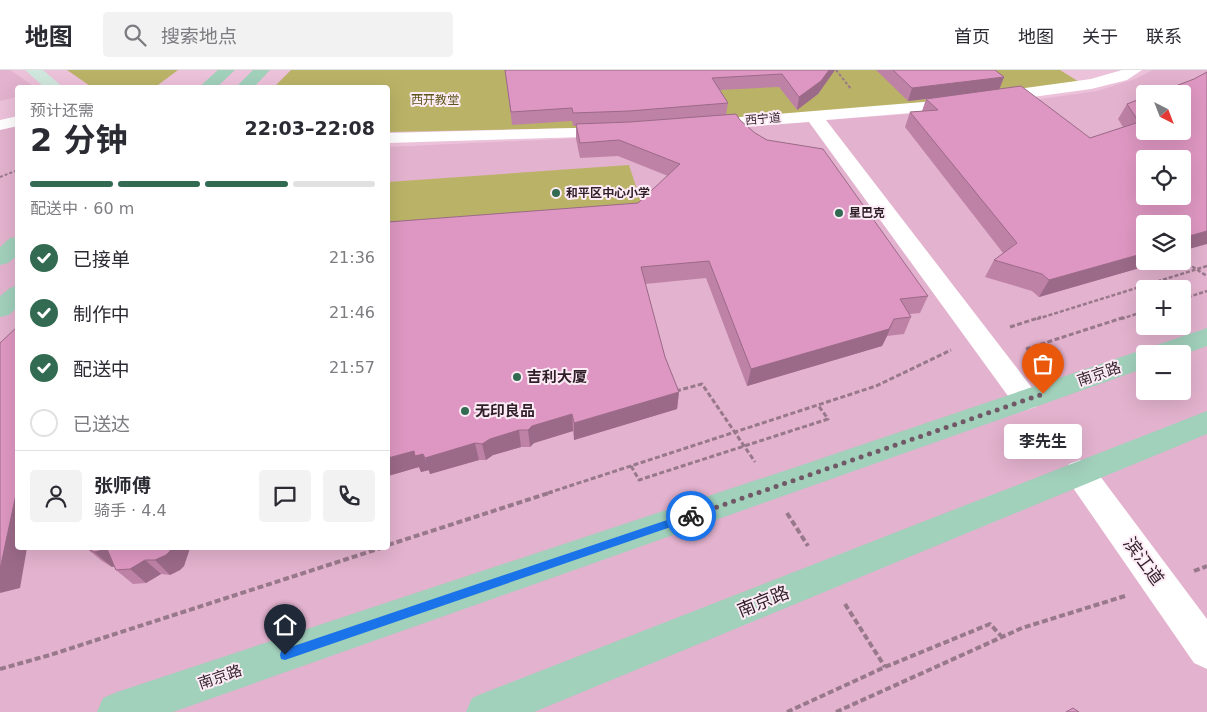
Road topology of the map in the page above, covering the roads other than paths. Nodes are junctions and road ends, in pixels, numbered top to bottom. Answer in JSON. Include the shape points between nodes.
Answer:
{"nodes":[{"id":1,"x":33,"y":70,"type":"edge"},
{"id":2,"x":227,"y":70,"type":"edge"},
{"id":3,"x":262,"y":70,"type":"edge"},
{"id":4,"x":1067,"y":70,"type":"edge"},
{"id":5,"x":1134,"y":70,"type":"edge"},
{"id":6,"x":1091,"y":84,"type":"junction"},
{"id":7,"x":52,"y":85,"type":"edge"},
{"id":8,"x":210,"y":85,"type":"edge"},
{"id":9,"x":247,"y":85,"type":"edge"},
{"id":10,"x":813,"y":115,"type":"junction"},
{"id":11,"x":15,"y":121,"type":"edge"},
{"id":12,"x":0,"y":125,"type":"edge"},
{"id":13,"x":687,"y":126,"type":"edge"},
{"id":14,"x":629,"y":131,"type":"edge"},
{"id":15,"x":390,"y":138,"type":"edge"},
{"id":16,"x":15,"y":246,"type":"edge"},
{"id":17,"x":0,"y":258,"type":"edge"},
{"id":18,"x":15,"y":295,"type":"edge"},
{"id":19,"x":0,"y":308,"type":"edge"},
{"id":20,"x":1207,"y":337,"type":"edge"},
{"id":21,"x":1184,"y":345,"type":"edge"},
{"id":22,"x":1136,"y":361,"type":"edge"},
{"id":23,"x":1026,"y":400,"type":"junction"},
{"id":24,"x":1207,"y":422,"type":"edge"},
{"id":25,"x":1080,"y":473,"type":"junction"},
{"id":26,"x":1207,"y":650,"type":"edge"},
{"id":27,"x":117,"y":712,"type":"edge"},
{"id":28,"x":486,"y":712,"type":"edge"}],
"edges":[{"from":1,"to":7,"type":"street"},
{"from":2,"to":8,"type":"main road"},
{"from":3,"to":9,"type":"main road"},
{"from":4,"to":6,"type":"street"},
{"from":5,"to":6,"type":"street","name":"西宁道","via":[[1121,77]]},
{"from":6,"to":10,"type":"street","name":"西宁道","via":[[923,107]]},
{"from":10,"to":13,"type":"street","name":"西宁道"},
{"from":10,"to":23,"type":"street"},
{"from":11,"to":12,"type":"street"},
{"from":14,"to":15,"type":"street"},
{"from":16,"to":17,"type":"main road"},
{"from":18,"to":19,"type":"main road"},
{"from":20,"to":21,"type":"main road"},
{"from":22,"to":23,"type":"main road","name":"南京路"},
{"from":23,"to":27,"type":"main road","name":"南京路"},
{"from":24,"to":25,"type":"main road","name":"南京路"},
{"from":25,"to":26,"type":"street","name":"滨江道"},
{"from":25,"to":28,"type":"main road","name":"南京路"}]}
